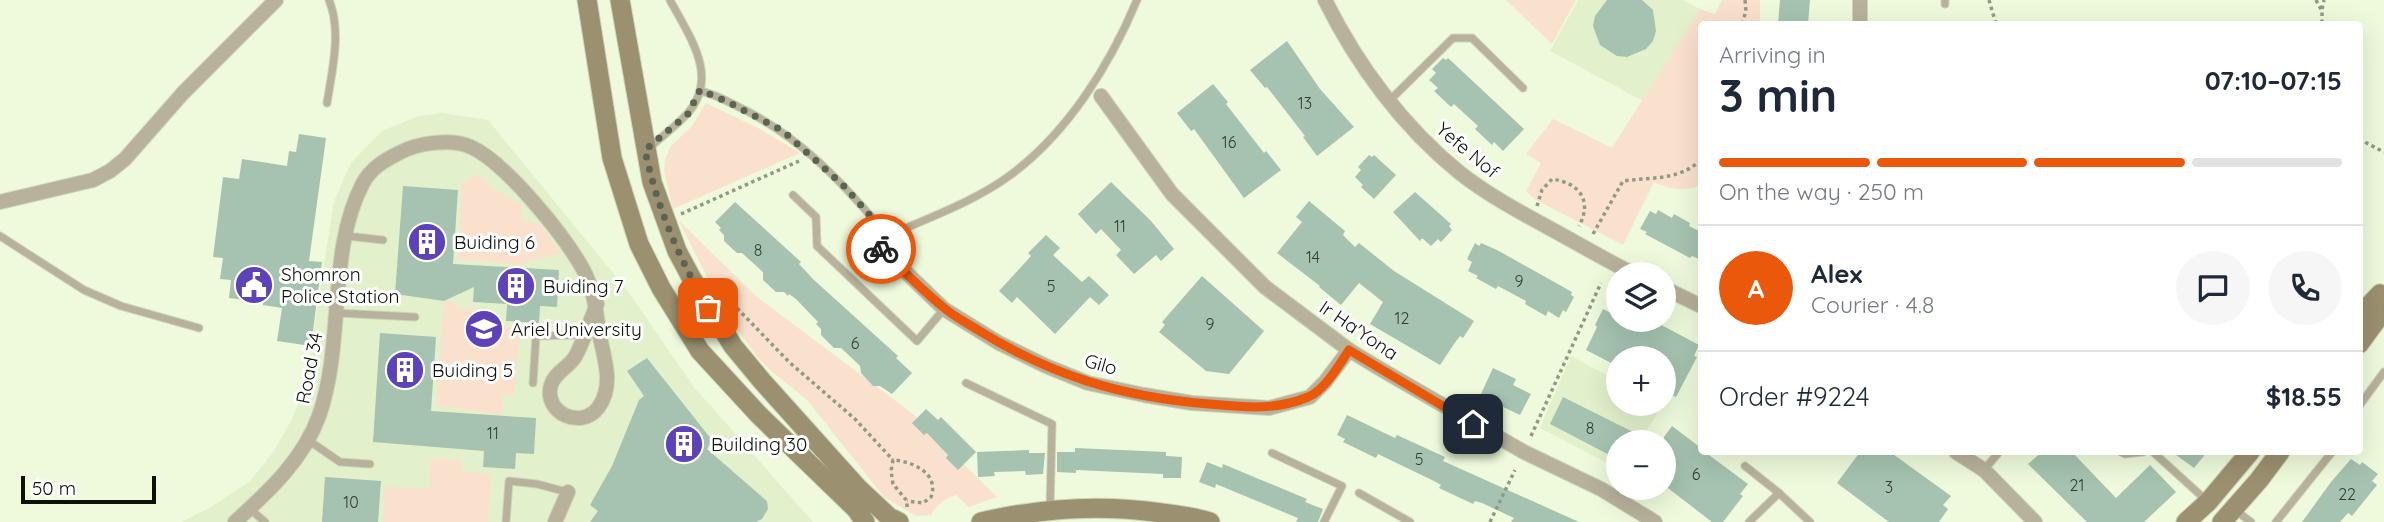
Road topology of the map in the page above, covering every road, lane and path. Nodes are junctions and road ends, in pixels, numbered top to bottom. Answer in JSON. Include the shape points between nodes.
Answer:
{"nodes":[{"id":1,"x":276,"y":0,"type":"edge"},
{"id":2,"x":329,"y":0,"type":"edge"},
{"id":3,"x":587,"y":0,"type":"edge"},
{"id":4,"x":620,"y":0,"type":"edge"},
{"id":5,"x":670,"y":0,"type":"edge"},
{"id":6,"x":1137,"y":0,"type":"edge"},
{"id":7,"x":1325,"y":0,"type":"edge"},
{"id":8,"x":1745,"y":0,"type":"edge"},
{"id":9,"x":1860,"y":0,"type":"edge"},
{"id":10,"x":1989,"y":0,"type":"edge"},
{"id":11,"x":2316,"y":0,"type":"edge"},
{"id":12,"x":2324,"y":0,"type":"edge"},
{"id":13,"x":2322,"y":11,"type":"junction"},
{"id":14,"x":1743,"y":21,"type":"edge"},
{"id":15,"x":1860,"y":21,"type":"edge"},
{"id":16,"x":1995,"y":21,"type":"edge"},
{"id":17,"x":2322,"y":21,"type":"edge"},
{"id":18,"x":1522,"y":88,"type":"dead end"},
{"id":19,"x":700,"y":90,"type":"junction"},
{"id":20,"x":1101,"y":96,"type":"dead end"},
{"id":21,"x":1389,"y":101,"type":"junction"},
{"id":22,"x":327,"y":103,"type":"dead end"},
{"id":23,"x":2363,"y":141,"type":"edge"},
{"id":24,"x":645,"y":150,"type":"junction"},
{"id":25,"x":2384,"y":152,"type":"edge"},
{"id":26,"x":801,"y":160,"type":"dead end"},
{"id":27,"x":1698,"y":162,"type":"edge"},
{"id":28,"x":793,"y":195,"type":"dead end"},
{"id":29,"x":0,"y":202,"type":"edge"},
{"id":30,"x":691,"y":210,"type":"dead end"},
{"id":31,"x":1531,"y":218,"type":"junction"},
{"id":32,"x":0,"y":236,"type":"edge"},
{"id":33,"x":347,"y":236,"type":"junction"},
{"id":34,"x":869,"y":237,"type":"junction"},
{"id":35,"x":383,"y":240,"type":"dead end"},
{"id":36,"x":1572,"y":240,"type":"junction"},
{"id":37,"x":1585,"y":248,"type":"junction"},
{"id":38,"x":1611,"y":262,"type":"edge"},
{"id":39,"x":1601,"y":283,"type":"dead end"},
{"id":40,"x":1676,"y":294,"type":"edge"},
{"id":41,"x":2384,"y":296,"type":"edge"},
{"id":42,"x":597,"y":303,"type":"junction"},
{"id":43,"x":1698,"y":305,"type":"edge"},
{"id":44,"x":726,"y":306,"type":"dead end"},
{"id":45,"x":944,"y":309,"type":"junction"},
{"id":46,"x":2384,"y":310,"type":"edge"},
{"id":47,"x":2363,"y":312,"type":"edge"},
{"id":48,"x":337,"y":313,"type":"junction"},
{"id":49,"x":415,"y":317,"type":"dead end"},
{"id":50,"x":199,"y":328,"type":"dead end"},
{"id":51,"x":584,"y":335,"type":"junction"},
{"id":52,"x":2363,"y":339,"type":"edge"},
{"id":53,"x":1349,"y":350,"type":"junction"},
{"id":54,"x":2384,"y":372,"type":"edge"},
{"id":55,"x":533,"y":383,"type":"dead end"},
{"id":56,"x":966,"y":383,"type":"dead end"},
{"id":57,"x":2363,"y":401,"type":"edge"},
{"id":58,"x":1531,"y":436,"type":"dead end"},
{"id":59,"x":308,"y":440,"type":"junction"},
{"id":60,"x":1272,"y":453,"type":"dead end"},
{"id":61,"x":1961,"y":455,"type":"edge"},
{"id":62,"x":1996,"y":455,"type":"edge"},
{"id":63,"x":2156,"y":455,"type":"edge"},
{"id":64,"x":2247,"y":455,"type":"edge"},
{"id":65,"x":2278,"y":455,"type":"edge"},
{"id":66,"x":2330,"y":455,"type":"edge"},
{"id":67,"x":892,"y":460,"type":"junction"},
{"id":68,"x":370,"y":464,"type":"dead end"},
{"id":69,"x":1745,"y":466,"type":"dead end"},
{"id":70,"x":1515,"y":470,"type":"dead end"},
{"id":71,"x":1984,"y":470,"type":"junction"},
{"id":72,"x":568,"y":492,"type":"joint"},
{"id":73,"x":1359,"y":493,"type":"dead end"},
{"id":74,"x":1779,"y":493,"type":"junction"},
{"id":75,"x":2207,"y":502,"type":"junction"},
{"id":76,"x":250,"y":508,"type":"junction"},
{"id":77,"x":1050,"y":509,"type":"junction"},
{"id":78,"x":2228,"y":516,"type":"edge"},
{"id":79,"x":235,"y":522,"type":"edge"},
{"id":80,"x":265,"y":522,"type":"edge"},
{"id":81,"x":506,"y":522,"type":"edge"},
{"id":82,"x":555,"y":522,"type":"edge"},
{"id":83,"x":865,"y":522,"type":"edge"},
{"id":84,"x":899,"y":522,"type":"edge"},
{"id":85,"x":981,"y":522,"type":"edge"},
{"id":86,"x":1210,"y":522,"type":"edge"},
{"id":87,"x":1324,"y":522,"type":"edge"},
{"id":88,"x":1410,"y":522,"type":"edge"},
{"id":89,"x":1490,"y":522,"type":"edge"},
{"id":90,"x":1655,"y":522,"type":"edge"},
{"id":91,"x":1749,"y":522,"type":"edge"},
{"id":92,"x":1810,"y":522,"type":"edge"},
{"id":93,"x":2035,"y":522,"type":"edge"},
{"id":94,"x":2186,"y":522,"type":"edge"},
{"id":95,"x":2251,"y":522,"type":"edge"},
{"id":96,"x":2276,"y":522,"type":"edge"}],
"edges":[{"from":1,"to":29,"type":"street","via":[[110,171],[93,180]]},
{"from":2,"to":22,"type":"lane","via":[[335,28]]},
{"from":3,"to":83,"type":"main road","via":[[612,158],[639,244],[662,288],[700,351]]},
{"from":4,"to":24,"type":"main road"},
{"from":5,"to":19,"type":"lane","via":[[702,64]]},
{"from":6,"to":34,"type":"lane","via":[[1116,46],[1037,153],[988,189]]},
{"from":7,"to":21,"type":"street","name":"Yefe Nof","via":[[1357,59]]},
{"from":8,"to":14,"type":"path"},
{"from":9,"to":15,"type":"street"},
{"from":10,"to":16,"type":"path"},
{"from":11,"to":13,"type":"path"},
{"from":12,"to":13,"type":"path"},
{"from":13,"to":17,"type":"path"},
{"from":18,"to":21,"type":"lane","via":[[1472,38],[1453,38]]},
{"from":19,"to":24,"type":"lane","via":[[688,114]]},
{"from":19,"to":34,"type":"lane","via":[[783,131],[805,149],[875,221]]},
{"from":20,"to":53,"type":"street","name":"Ir Ha'Yona","via":[[1172,194],[1220,244],[1265,287]]},
{"from":21,"to":31,"type":"street","name":"Yefe Nof","via":[[1460,173]]},
{"from":23,"to":25,"type":"path"},
{"from":24,"to":84,"type":"main road","via":[[677,251],[733,346],[859,489]]},
{"from":26,"to":30,"type":"path"},
{"from":27,"to":37,"type":"path","via":[[1676,175],[1623,181]]},
{"from":28,"to":45,"type":"lane","via":[[816,217],[817,246],[917,341]]},
{"from":31,"to":36,"type":"street","name":"Yefe Nof"},
{"from":31,"to":36,"type":"path","via":[[1542,190],[1552,179],[1573,185],[1582,195],[1586,215]]},
{"from":32,"to":50,"type":"lane","via":[[84,290],[121,306]]},
{"from":33,"to":35,"type":"lane"},
{"from":33,"to":42,"type":"street","name":"Road 34","via":[[364,181],[379,164],[407,148],[469,146],[491,159],[545,216],[584,271]]},
{"from":33,"to":48,"type":"street","name":"Road 34"},
{"from":34,"to":45,"type":"street","name":"Gilo"},
{"from":36,"to":37,"type":"street","name":"Yefe Nof"},
{"from":37,"to":38,"type":"street","name":"Yefe Nof"},
{"from":39,"to":58,"type":"path"},
{"from":40,"to":43,"type":"street"},
{"from":41,"to":47,"type":"main road","via":[[2380,294]]},
{"from":42,"to":51,"type":"street","name":"Road 34"},
{"from":42,"to":51,"type":"street","name":"Road 34","via":[[607,394],[585,418],[570,418],[557,411],[551,386],[555,376],[574,360]]},
{"from":44,"to":67,"type":"path","via":[[735,306]]},
{"from":45,"to":53,"type":"street","name":"Gilo","via":[[999,343],[1088,383],[1192,402],[1269,408],[1310,397]]},
{"from":46,"to":52,"type":"main road"},
{"from":48,"to":49,"type":"lane"},
{"from":48,"to":59,"type":"street","name":"Road 34","via":[[327,388]]},
{"from":51,"to":55,"type":"lane","via":[[536,336]]},
{"from":53,"to":90,"type":"street","name":"Ir Ha'Yona","via":[[1483,430],[1601,489]]},
{"from":54,"to":57,"type":"lane"},
{"from":56,"to":77,"type":"lane","via":[[1052,424]]},
{"from":59,"to":68,"type":"lane","via":[[340,462]]},
{"from":59,"to":76,"type":"street","name":"Road 34","via":[[291,466]]},
{"from":60,"to":87,"type":"lane","via":[[1342,485]]},
{"from":61,"to":71,"type":"street"},
{"from":62,"to":71,"type":"lane"},
{"from":63,"to":75,"type":"lane"},
{"from":64,"to":75,"type":"main road"},
{"from":65,"to":78,"type":"main road"},
{"from":66,"to":96,"type":"lane"},
{"from":67,"to":67,"type":"path","via":[[913,463],[925,472],[932,484],[931,497],[923,503],[907,501],[893,484]]},
{"from":69,"to":74,"type":"lane"},
{"from":70,"to":89,"type":"path"},
{"from":71,"to":93,"type":"street"},
{"from":72,"to":81,"type":"lane","via":[[509,481]]},
{"from":72,"to":82,"type":"street"},
{"from":73,"to":88,"type":"lane"},
{"from":74,"to":91,"type":"lane"},
{"from":74,"to":92,"type":"lane"},
{"from":75,"to":94,"type":"main road"},
{"from":76,"to":79,"type":"street","name":"Road 34"},
{"from":76,"to":80,"type":"lane"},
{"from":77,"to":85,"type":"main road"},
{"from":77,"to":86,"type":"main road","via":[[1121,508]]},
{"from":78,"to":95,"type":"lane"}]}
